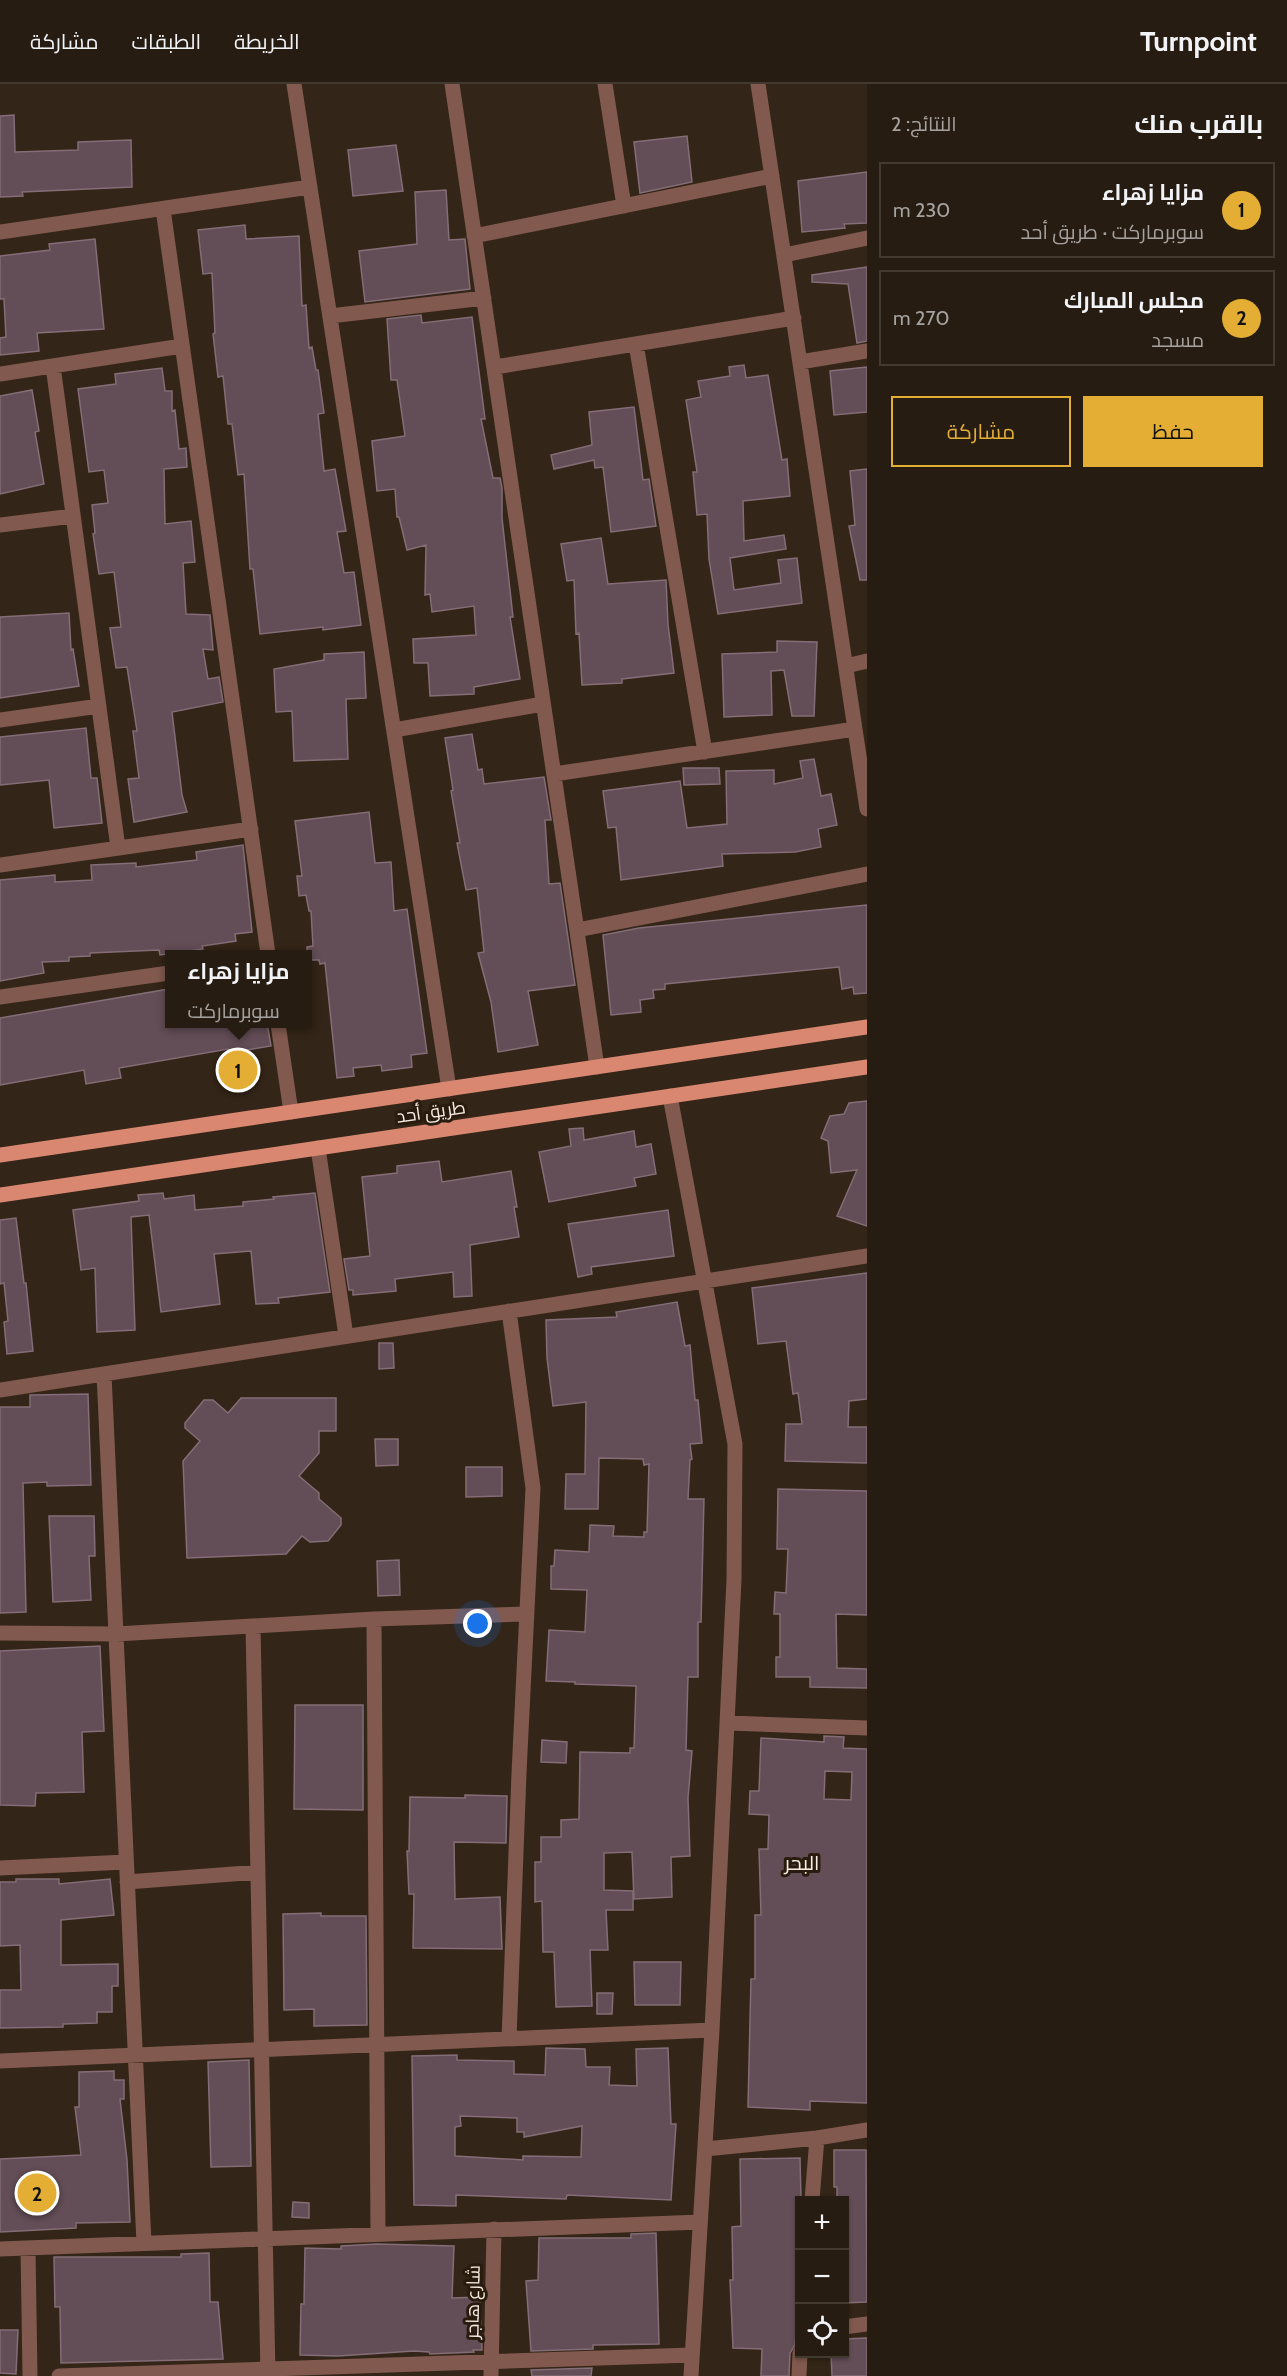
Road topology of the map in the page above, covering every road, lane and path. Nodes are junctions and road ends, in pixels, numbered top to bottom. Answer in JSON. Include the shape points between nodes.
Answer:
{"nodes":[{"id":1,"x":294,"y":84,"type":"edge"},
{"id":2,"x":452,"y":84,"type":"edge"},
{"id":3,"x":605,"y":84,"type":"edge"},
{"id":4,"x":758,"y":84,"type":"edge"},
{"id":5,"x":772,"y":176,"type":"junction"},
{"id":6,"x":310,"y":187,"type":"junction"},
{"id":7,"x":624,"y":206,"type":"junction"},
{"id":8,"x":163,"y":209,"type":"junction"},
{"id":9,"x":0,"y":232,"type":"edge"},
{"id":10,"x":474,"y":236,"type":"junction"},
{"id":11,"x":867,"y":238,"type":"edge"},
{"id":12,"x":784,"y":255,"type":"junction"},
{"id":13,"x":484,"y":298,"type":"junction"},
{"id":14,"x":330,"y":316,"type":"junction"},
{"id":15,"x":794,"y":318,"type":"junction"},
{"id":16,"x":636,"y":344,"type":"junction"},
{"id":17,"x":182,"y":346,"type":"junction"},
{"id":18,"x":867,"y":351,"type":"edge"},
{"id":19,"x":800,"y":362,"type":"junction"},
{"id":20,"x":53,"y":366,"type":"junction"},
{"id":21,"x":495,"y":367,"type":"junction"},
{"id":22,"x":0,"y":374,"type":"edge"},
{"id":23,"x":73,"y":516,"type":"junction"},
{"id":24,"x":0,"y":525,"type":"edge"},
{"id":25,"x":867,"y":661,"type":"edge"},
{"id":26,"x":846,"y":666,"type":"junction"},
{"id":27,"x":543,"y":704,"type":"junction"},
{"id":28,"x":99,"y":706,"type":"junction"},
{"id":29,"x":0,"y":720,"type":"edge"},
{"id":30,"x":855,"y":729,"type":"junction"},
{"id":31,"x":394,"y":730,"type":"junction"},
{"id":32,"x":705,"y":752,"type":"junction"},
{"id":33,"x":554,"y":774,"type":"junction"},
{"id":34,"x":867,"y":809,"type":"edge"},
{"id":35,"x":251,"y":829,"type":"junction"},
{"id":36,"x":118,"y":848,"type":"junction"},
{"id":37,"x":0,"y":865,"type":"edge"},
{"id":38,"x":867,"y":874,"type":"edge"},
{"id":39,"x":577,"y":930,"type":"junction"},
{"id":40,"x":267,"y":950,"type":"edge"},
{"id":41,"x":165,"y":974,"type":"edge"},
{"id":42,"x":0,"y":997,"type":"edge"},
{"id":43,"x":867,"y":1027,"type":"edge"},
{"id":44,"x":279,"y":1028,"type":"edge"},
{"id":45,"x":597,"y":1067,"type":"junction"},
{"id":46,"x":867,"y":1067,"type":"edge"},
{"id":47,"x":449,"y":1089,"type":"junction"},
{"id":48,"x":670,"y":1096,"type":"junction"},
{"id":49,"x":291,"y":1112,"type":"junction"},
{"id":50,"x":318,"y":1148,"type":"junction"},
{"id":51,"x":0,"y":1155,"type":"edge"},
{"id":52,"x":0,"y":1195,"type":"edge"},
{"id":53,"x":867,"y":1256,"type":"edge"},
{"id":54,"x":705,"y":1281,"type":"junction"},
{"id":55,"x":509,"y":1311,"type":"junction"},
{"id":56,"x":346,"y":1336,"type":"junction"},
{"id":57,"x":104,"y":1374,"type":"junction"},
{"id":58,"x":0,"y":1390,"type":"edge"},
{"id":59,"x":527,"y":1614,"type":"junction"},
{"id":60,"x":374,"y":1619,"type":"junction"},
{"id":61,"x":253,"y":1626,"type":"junction"},
{"id":62,"x":0,"y":1633,"type":"edge"},
{"id":63,"x":116,"y":1634,"type":"junction"},
{"id":64,"x":727,"y":1723,"type":"junction"},
{"id":65,"x":867,"y":1728,"type":"edge"},
{"id":66,"x":126,"y":1862,"type":"junction"},
{"id":67,"x":0,"y":1868,"type":"edge"},
{"id":68,"x":258,"y":1872,"type":"junction"},
{"id":69,"x":127,"y":1882,"type":"junction"},
{"id":70,"x":712,"y":2030,"type":"junction"},
{"id":71,"x":509,"y":2039,"type":"junction"},
{"id":72,"x":378,"y":2045,"type":"junction"},
{"id":73,"x":262,"y":2050,"type":"junction"},
{"id":74,"x":135,"y":2055,"type":"junction"},
{"id":75,"x":0,"y":2061,"type":"edge"},
{"id":76,"x":867,"y":2130,"type":"edge"},
{"id":77,"x":817,"y":2138,"type":"junction"},
{"id":78,"x":705,"y":2149,"type":"junction"},
{"id":79,"x":812,"y":2196,"type":"edge"},
{"id":80,"x":700,"y":2222,"type":"junction"},
{"id":81,"x":494,"y":2229,"type":"junction"},
{"id":82,"x":378,"y":2234,"type":"junction"},
{"id":83,"x":266,"y":2238,"type":"junction"},
{"id":84,"x":144,"y":2243,"type":"junction"},
{"id":85,"x":28,"y":2248,"type":"junction"},
{"id":86,"x":0,"y":2249,"type":"edge"},
{"id":87,"x":867,"y":2324,"type":"edge"},
{"id":88,"x":849,"y":2326,"type":"edge"},
{"id":89,"x":692,"y":2355,"type":"junction"},
{"id":90,"x":800,"y":2358,"type":"edge"},
{"id":91,"x":491,"y":2369,"type":"edge"},
{"id":92,"x":268,"y":2373,"type":"edge"},
{"id":93,"x":30,"y":2376,"type":"edge"},
{"id":94,"x":59,"y":2376,"type":"edge"},
{"id":95,"x":691,"y":2376,"type":"edge"},
{"id":96,"x":798,"y":2376,"type":"edge"}],
"edges":[{"from":1,"to":6,"type":"street"},
{"from":2,"to":10,"type":"street"},
{"from":3,"to":7,"type":"street"},
{"from":4,"to":5,"type":"street"},
{"from":5,"to":7,"type":"street"},
{"from":5,"to":12,"type":"street"},
{"from":6,"to":8,"type":"street"},
{"from":6,"to":14,"type":"street"},
{"from":7,"to":10,"type":"street"},
{"from":8,"to":9,"type":"street"},
{"from":8,"to":17,"type":"street"},
{"from":10,"to":13,"type":"street"},
{"from":11,"to":12,"type":"street"},
{"from":12,"to":15,"type":"street"},
{"from":13,"to":14,"type":"street"},
{"from":13,"to":21,"type":"street"},
{"from":14,"to":31,"type":"street"},
{"from":15,"to":16,"type":"street"},
{"from":15,"to":19,"type":"street"},
{"from":16,"to":21,"type":"street"},
{"from":16,"to":32,"type":"street"},
{"from":17,"to":20,"type":"street"},
{"from":17,"to":35,"type":"street"},
{"from":18,"to":19,"type":"street"},
{"from":19,"to":26,"type":"street"},
{"from":20,"to":22,"type":"street"},
{"from":20,"to":23,"type":"street"},
{"from":21,"to":27,"type":"street"},
{"from":23,"to":24,"type":"street"},
{"from":23,"to":28,"type":"street"},
{"from":25,"to":26,"type":"street"},
{"from":26,"to":30,"type":"street"},
{"from":27,"to":31,"type":"street"},
{"from":27,"to":33,"type":"street"},
{"from":28,"to":29,"type":"street"},
{"from":28,"to":36,"type":"street"},
{"from":30,"to":32,"type":"street"},
{"from":30,"to":34,"type":"street"},
{"from":31,"to":47,"type":"street"},
{"from":32,"to":33,"type":"street"},
{"from":33,"to":39,"type":"street"},
{"from":35,"to":36,"type":"street"},
{"from":35,"to":40,"type":"street"},
{"from":36,"to":37,"type":"street"},
{"from":38,"to":39,"type":"street"},
{"from":39,"to":45,"type":"street"},
{"from":41,"to":42,"type":"street"},
{"from":43,"to":45,"type":"main road","name":"طريق أحد"},
{"from":44,"to":49,"type":"street"},
{"from":45,"to":47,"type":"main road","name":"طريق أحد"},
{"from":46,"to":48,"type":"main road","name":"طريق أحد"},
{"from":47,"to":49,"type":"main road","name":"طريق أحد"},
{"from":48,"to":50,"type":"main road","name":"طريق أحد"},
{"from":48,"to":54,"type":"street"},
{"from":49,"to":51,"type":"main road","name":"طريق أحد"},
{"from":50,"to":52,"type":"main road","name":"طريق أحد"},
{"from":50,"to":56,"type":"street"},
{"from":53,"to":54,"type":"street"},
{"from":54,"to":55,"type":"street"},
{"from":54,"to":64,"type":"street","via":[[735,1444]]},
{"from":55,"to":56,"type":"street"},
{"from":55,"to":59,"type":"street","via":[[533,1488]]},
{"from":56,"to":57,"type":"street"},
{"from":57,"to":58,"type":"street"},
{"from":57,"to":63,"type":"street"},
{"from":59,"to":60,"type":"street"},
{"from":59,"to":71,"type":"street"},
{"from":60,"to":61,"type":"street"},
{"from":60,"to":72,"type":"street"},
{"from":61,"to":63,"type":"street"},
{"from":61,"to":68,"type":"street"},
{"from":62,"to":63,"type":"street"},
{"from":63,"to":66,"type":"street"},
{"from":64,"to":65,"type":"street"},
{"from":64,"to":70,"type":"street"},
{"from":66,"to":67,"type":"street"},
{"from":66,"to":69,"type":"street"},
{"from":68,"to":69,"type":"street"},
{"from":68,"to":73,"type":"street"},
{"from":69,"to":74,"type":"street"},
{"from":70,"to":71,"type":"street"},
{"from":70,"to":78,"type":"street"},
{"from":71,"to":72,"type":"street"},
{"from":72,"to":73,"type":"street"},
{"from":72,"to":82,"type":"street"},
{"from":73,"to":74,"type":"street"},
{"from":73,"to":83,"type":"street"},
{"from":74,"to":75,"type":"street"},
{"from":74,"to":84,"type":"street"},
{"from":76,"to":77,"type":"street"},
{"from":77,"to":78,"type":"street"},
{"from":77,"to":79,"type":"street"},
{"from":78,"to":80,"type":"street"},
{"from":80,"to":81,"type":"street"},
{"from":80,"to":89,"type":"street"},
{"from":81,"to":82,"type":"street"},
{"from":81,"to":91,"type":"street","name":"شارع هاجر"},
{"from":82,"to":83,"type":"street"},
{"from":83,"to":84,"type":"street"},
{"from":83,"to":92,"type":"street"},
{"from":84,"to":85,"type":"street"},
{"from":85,"to":86,"type":"street"},
{"from":85,"to":93,"type":"street"},
{"from":87,"to":88,"type":"street"},
{"from":89,"to":91,"type":"street"},
{"from":89,"to":95,"type":"street"},
{"from":90,"to":96,"type":"street"},
{"from":91,"to":92,"type":"street"},
{"from":92,"to":94,"type":"street"}]}
